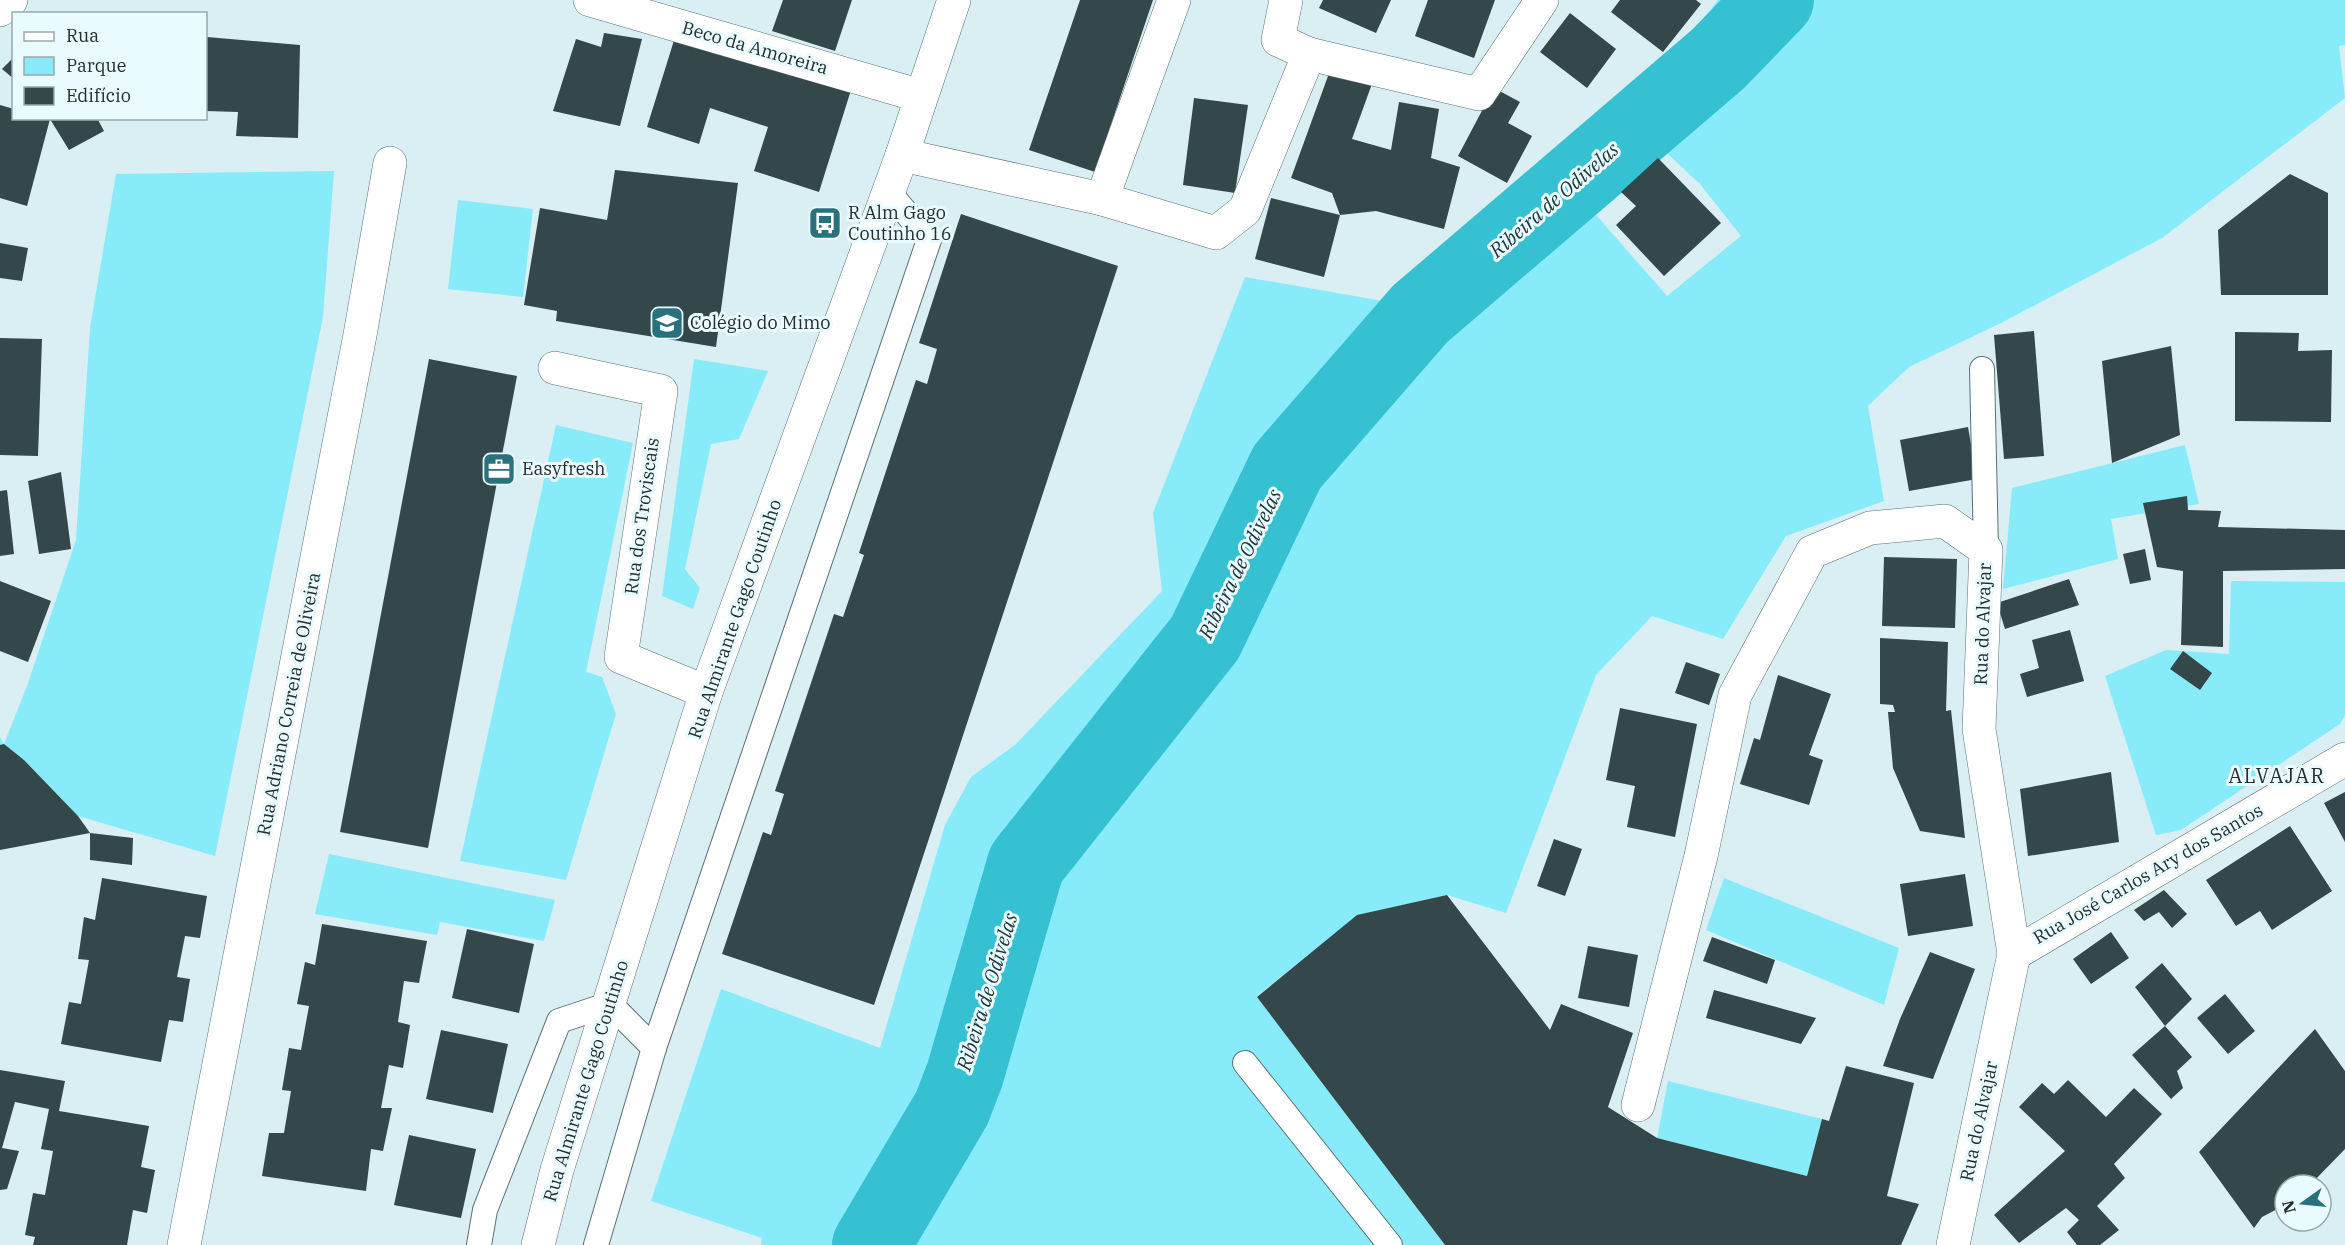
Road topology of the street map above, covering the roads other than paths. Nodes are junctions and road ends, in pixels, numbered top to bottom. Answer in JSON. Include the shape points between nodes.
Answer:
{"nodes":[{"id":1,"x":11,"y":0,"type":"edge"},
{"id":2,"x":590,"y":0,"type":"edge"},
{"id":3,"x":954,"y":0,"type":"edge"},
{"id":4,"x":1174,"y":0,"type":"edge"},
{"id":5,"x":1286,"y":0,"type":"edge"},
{"id":6,"x":1542,"y":0,"type":"edge"},
{"id":7,"x":0,"y":10,"type":"edge"},
{"id":8,"x":1309,"y":54,"type":"junction"},
{"id":9,"x":921,"y":96,"type":"junction"},
{"id":10,"x":902,"y":155,"type":"junction"},
{"id":11,"x":390,"y":163,"type":"dead end"},
{"id":12,"x":888,"y":191,"type":"junction"},
{"id":13,"x":1102,"y":199,"type":"junction"},
{"id":14,"x":555,"y":369,"type":"dead end"},
{"id":15,"x":1982,"y":369,"type":"dead end"},
{"id":16,"x":1986,"y":550,"type":"junction"},
{"id":17,"x":706,"y":692,"type":"junction"},
{"id":18,"x":2345,"y":759,"type":"edge"},
{"id":19,"x":2014,"y":954,"type":"junction"},
{"id":20,"x":610,"y":1004,"type":"junction"},
{"id":21,"x":654,"y":1048,"type":"junction"},
{"id":22,"x":1245,"y":1063,"type":"dead end"},
{"id":23,"x":1638,"y":1105,"type":"dead end"},
{"id":24,"x":184,"y":1245,"type":"edge"},
{"id":25,"x":479,"y":1245,"type":"edge"},
{"id":26,"x":538,"y":1245,"type":"edge"},
{"id":27,"x":596,"y":1245,"type":"edge"},
{"id":28,"x":1390,"y":1245,"type":"edge"},
{"id":29,"x":1953,"y":1245,"type":"edge"}],
"edges":[{"from":1,"to":7,"type":"street"},
{"from":2,"to":9,"type":"street","name":"Beco da Amoreira"},
{"from":3,"to":9,"type":"street","name":"Rua Almirante Gago Coutinho"},
{"from":4,"to":13,"type":"street"},
{"from":5,"to":8,"type":"street","via":[[1278,40]]},
{"from":6,"to":8,"type":"street","via":[[1479,94]]},
{"from":8,"to":13,"type":"street","via":[[1245,210],[1216,233]]},
{"from":9,"to":10,"type":"street","name":"Rua Almirante Gago Coutinho"},
{"from":10,"to":12,"type":"street","name":"Rua Almirante Gago Coutinho"},
{"from":10,"to":13,"type":"street"},
{"from":11,"to":24,"type":"street","name":"Rua Adriano Correia de Oliveira"},
{"from":12,"to":17,"type":"street","name":"Rua Almirante Gago Coutinho"},
{"from":12,"to":21,"type":"lane","via":[[929,240]]},
{"from":14,"to":17,"type":"street","name":"Rua dos Troviscais","via":[[661,391],[621,657]]},
{"from":15,"to":16,"type":"lane"},
{"from":16,"to":19,"type":"street","name":"Rua do Alvajar","via":[[1978,729]]},
{"from":16,"to":23,"type":"street","name":"Rua do Alvajar","via":[[1945,521],[1870,528],[1812,552],[1734,695],[1701,856]]},
{"from":17,"to":20,"type":"street","name":"Rua Almirante Gago Coutinho"},
{"from":18,"to":19,"type":"street","name":"Rua José Carlos Ary dos Santos"},
{"from":19,"to":29,"type":"street","name":"Rua do Alvajar"},
{"from":20,"to":21,"type":"lane"},
{"from":20,"to":25,"type":"lane","via":[[559,1021],[485,1210]]},
{"from":20,"to":26,"type":"street","name":"Rua Almirante Gago Coutinho","via":[[557,1170]]},
{"from":21,"to":27,"type":"lane"},
{"from":22,"to":28,"type":"lane"}]}
